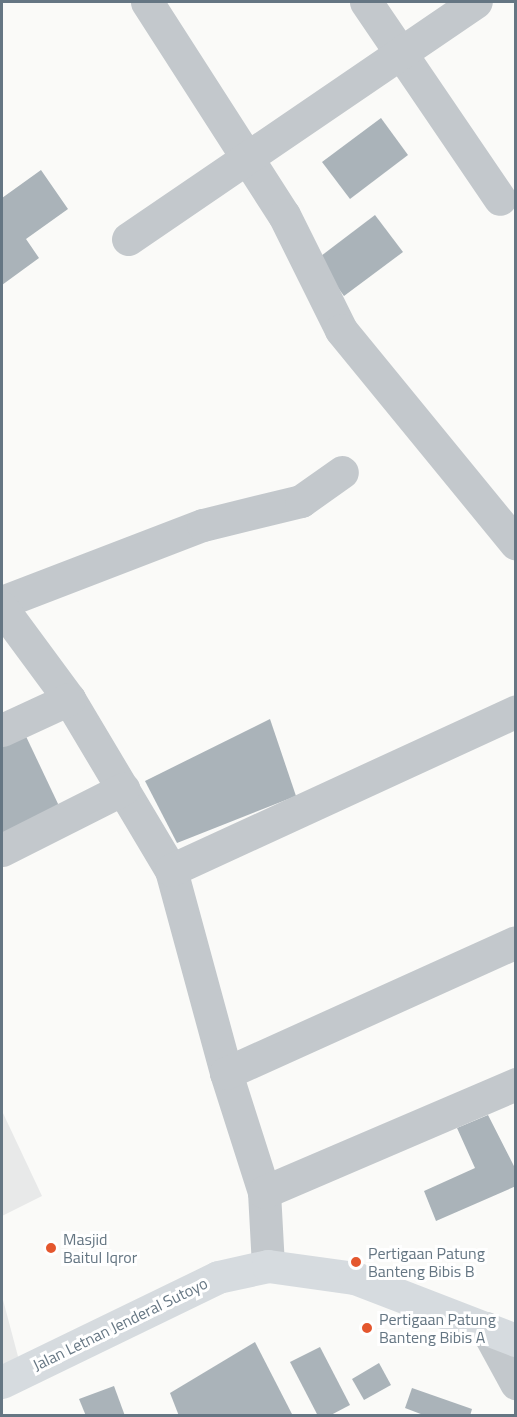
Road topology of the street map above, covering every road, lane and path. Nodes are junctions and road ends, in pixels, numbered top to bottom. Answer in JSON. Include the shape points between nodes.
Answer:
{"nodes":[{"id":1,"x":147,"y":2,"type":"edge"},
{"id":2,"x":366,"y":2,"type":"edge"},
{"id":3,"x":476,"y":2,"type":"edge"},
{"id":4,"x":401,"y":55,"type":"junction"},
{"id":5,"x":245,"y":159,"type":"junction"},
{"id":6,"x":500,"y":199,"type":"dead end"},
{"id":7,"x":128,"y":239,"type":"dead end"},
{"id":8,"x":342,"y":472,"type":"dead end"},
{"id":9,"x":516,"y":544,"type":"edge"},
{"id":10,"x":2,"y":602,"type":"edge"},
{"id":11,"x":2,"y":608,"type":"edge"},
{"id":12,"x":69,"y":699,"type":"junction"},
{"id":13,"x":516,"y":711,"type":"edge"},
{"id":14,"x":2,"y":730,"type":"edge"},
{"id":15,"x":123,"y":789,"type":"junction"},
{"id":16,"x":2,"y":850,"type":"edge"},
{"id":17,"x":171,"y":870,"type":"junction"},
{"id":18,"x":516,"y":942,"type":"edge"},
{"id":19,"x":226,"y":1073,"type":"junction"},
{"id":20,"x":516,"y":1084,"type":"edge"},
{"id":21,"x":264,"y":1192,"type":"junction"},
{"id":22,"x":268,"y":1266,"type":"junction"},
{"id":23,"x":486,"y":1328,"type":"junction"},
{"id":24,"x":516,"y":1340,"type":"edge"},
{"id":25,"x":2,"y":1382,"type":"edge"},
{"id":26,"x":516,"y":1383,"type":"edge"}],
"edges":[{"from":1,"to":5,"type":"street"},
{"from":2,"to":4,"type":"street"},
{"from":3,"to":4,"type":"street"},
{"from":4,"to":5,"type":"street"},
{"from":4,"to":6,"type":"street"},
{"from":5,"to":7,"type":"street"},
{"from":5,"to":9,"type":"street","via":[[301,245],[333,317]]},
{"from":8,"to":10,"type":"street","via":[[301,501],[203,525]]},
{"from":11,"to":12,"type":"street"},
{"from":12,"to":14,"type":"street"},
{"from":12,"to":15,"type":"street"},
{"from":13,"to":17,"type":"street"},
{"from":15,"to":16,"type":"street"},
{"from":15,"to":17,"type":"street"},
{"from":17,"to":19,"type":"street"},
{"from":18,"to":19,"type":"street"},
{"from":19,"to":21,"type":"street"},
{"from":20,"to":21,"type":"street"},
{"from":21,"to":22,"type":"street"},
{"from":22,"to":23,"type":"main road","name":"Jalan Letnan Jenderal Sutoyo","via":[[355,1278]]},
{"from":22,"to":25,"type":"main road","name":"Jalan Letnan Jenderal Sutoyo","via":[[218,1277]]},
{"from":23,"to":24,"type":"main road","name":"Jalan Letnan Jenderal Sutoyo"},
{"from":23,"to":26,"type":"street"}]}
